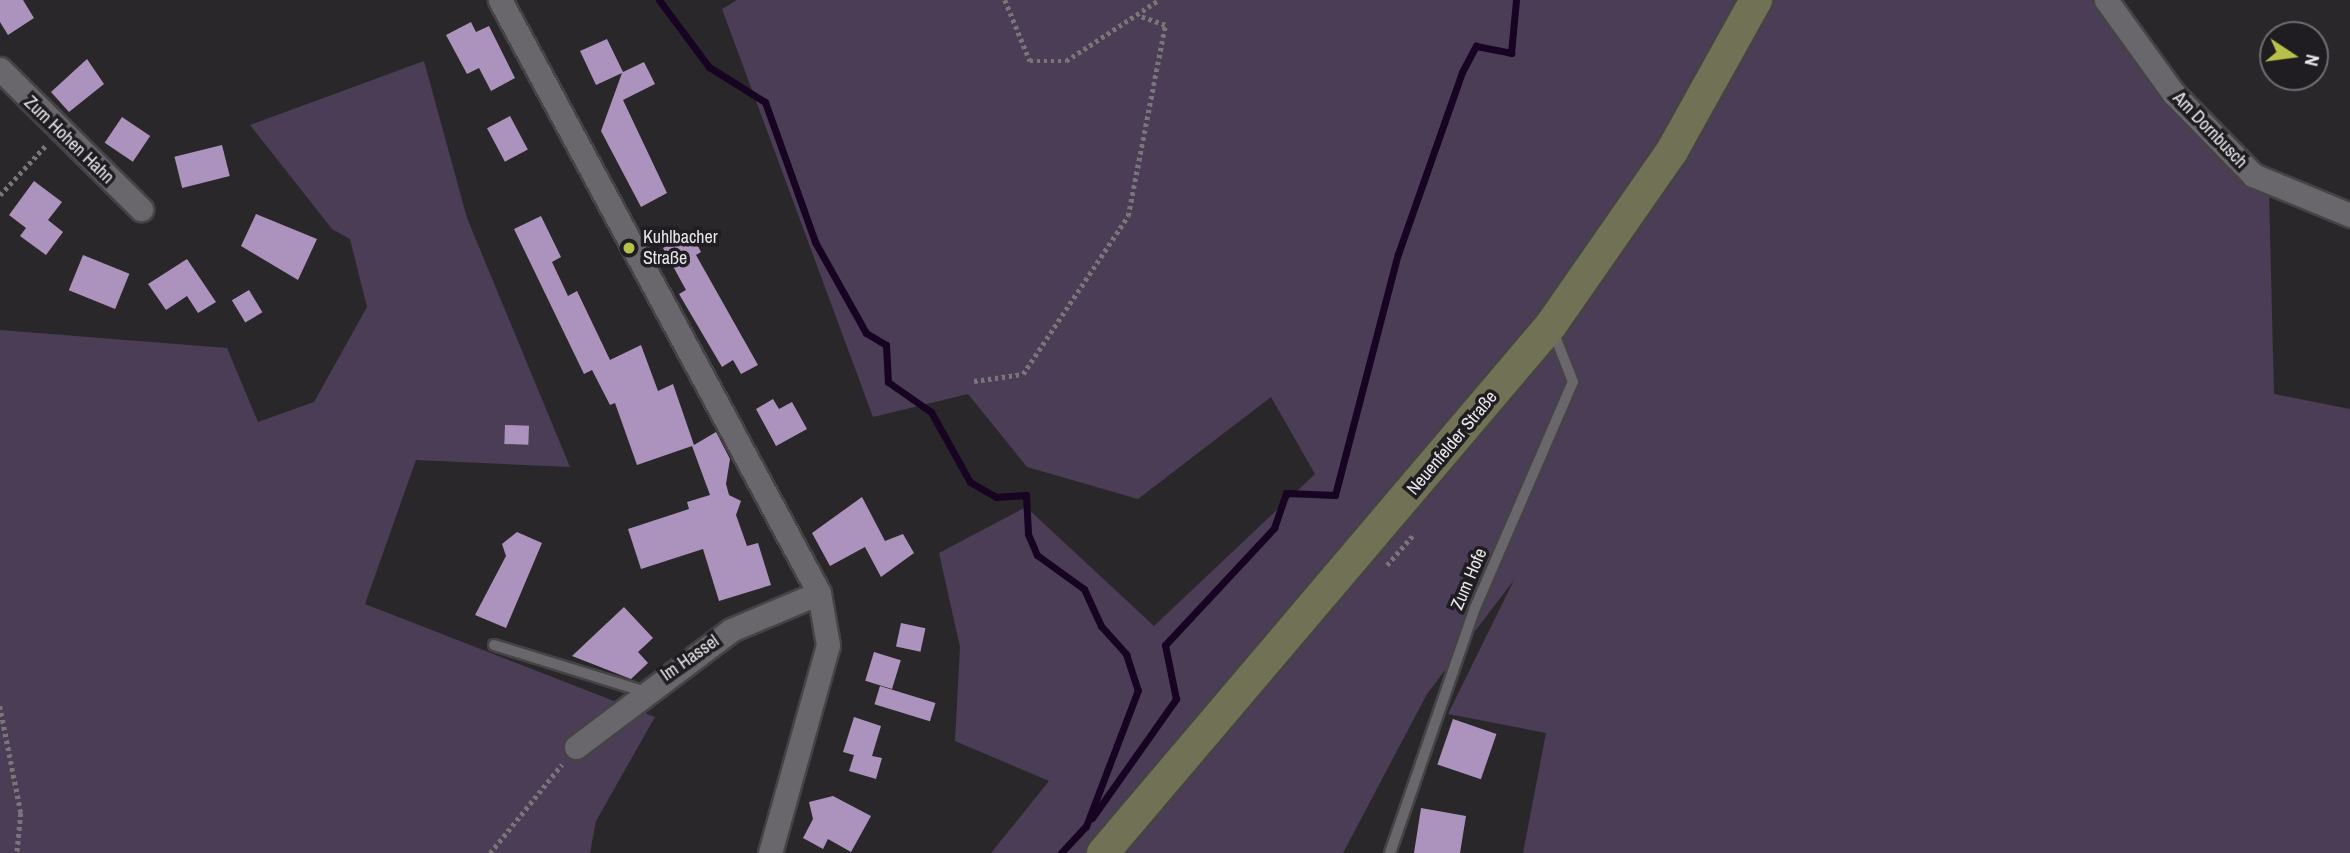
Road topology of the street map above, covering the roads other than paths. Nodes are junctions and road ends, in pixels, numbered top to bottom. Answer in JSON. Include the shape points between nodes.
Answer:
{"nodes":[{"id":1,"x":500,"y":0,"type":"edge"},
{"id":2,"x":1756,"y":0,"type":"edge"},
{"id":3,"x":2106,"y":0,"type":"edge"},
{"id":4,"x":0,"y":69,"type":"edge"},
{"id":5,"x":141,"y":209,"type":"dead end"},
{"id":6,"x":2350,"y":215,"type":"edge"},
{"id":7,"x":1551,"y":325,"type":"junction"},
{"id":8,"x":820,"y":593,"type":"junction"},
{"id":9,"x":494,"y":645,"type":"dead end"},
{"id":10,"x":643,"y":691,"type":"junction"},
{"id":11,"x":576,"y":747,"type":"road end"},
{"id":12,"x":770,"y":853,"type":"edge"},
{"id":13,"x":1103,"y":853,"type":"edge"},
{"id":14,"x":1390,"y":853,"type":"edge"}],
"edges":[{"from":1,"to":8,"type":"street"},
{"from":2,"to":7,"type":"main road","name":"Neuenfelder Straße","via":[[1672,152]]},
{"from":3,"to":6,"type":"street","name":"Am Dornbusch","via":[[2173,93],[2253,175]]},
{"from":4,"to":5,"type":"street","name":"Zum Hohen Hahn"},
{"from":7,"to":13,"type":"main road","name":"Neuenfelder Straße"},
{"from":7,"to":14,"type":"lane","name":"Zum Hofe","via":[[1573,382],[1475,608]]},
{"from":8,"to":10,"type":"street","name":"Im Hassel","via":[[731,630]]},
{"from":8,"to":12,"type":"street","via":[[828,645]]},
{"from":9,"to":10,"type":"lane"},
{"from":10,"to":11,"type":"street","name":"Im Hassel"}]}
